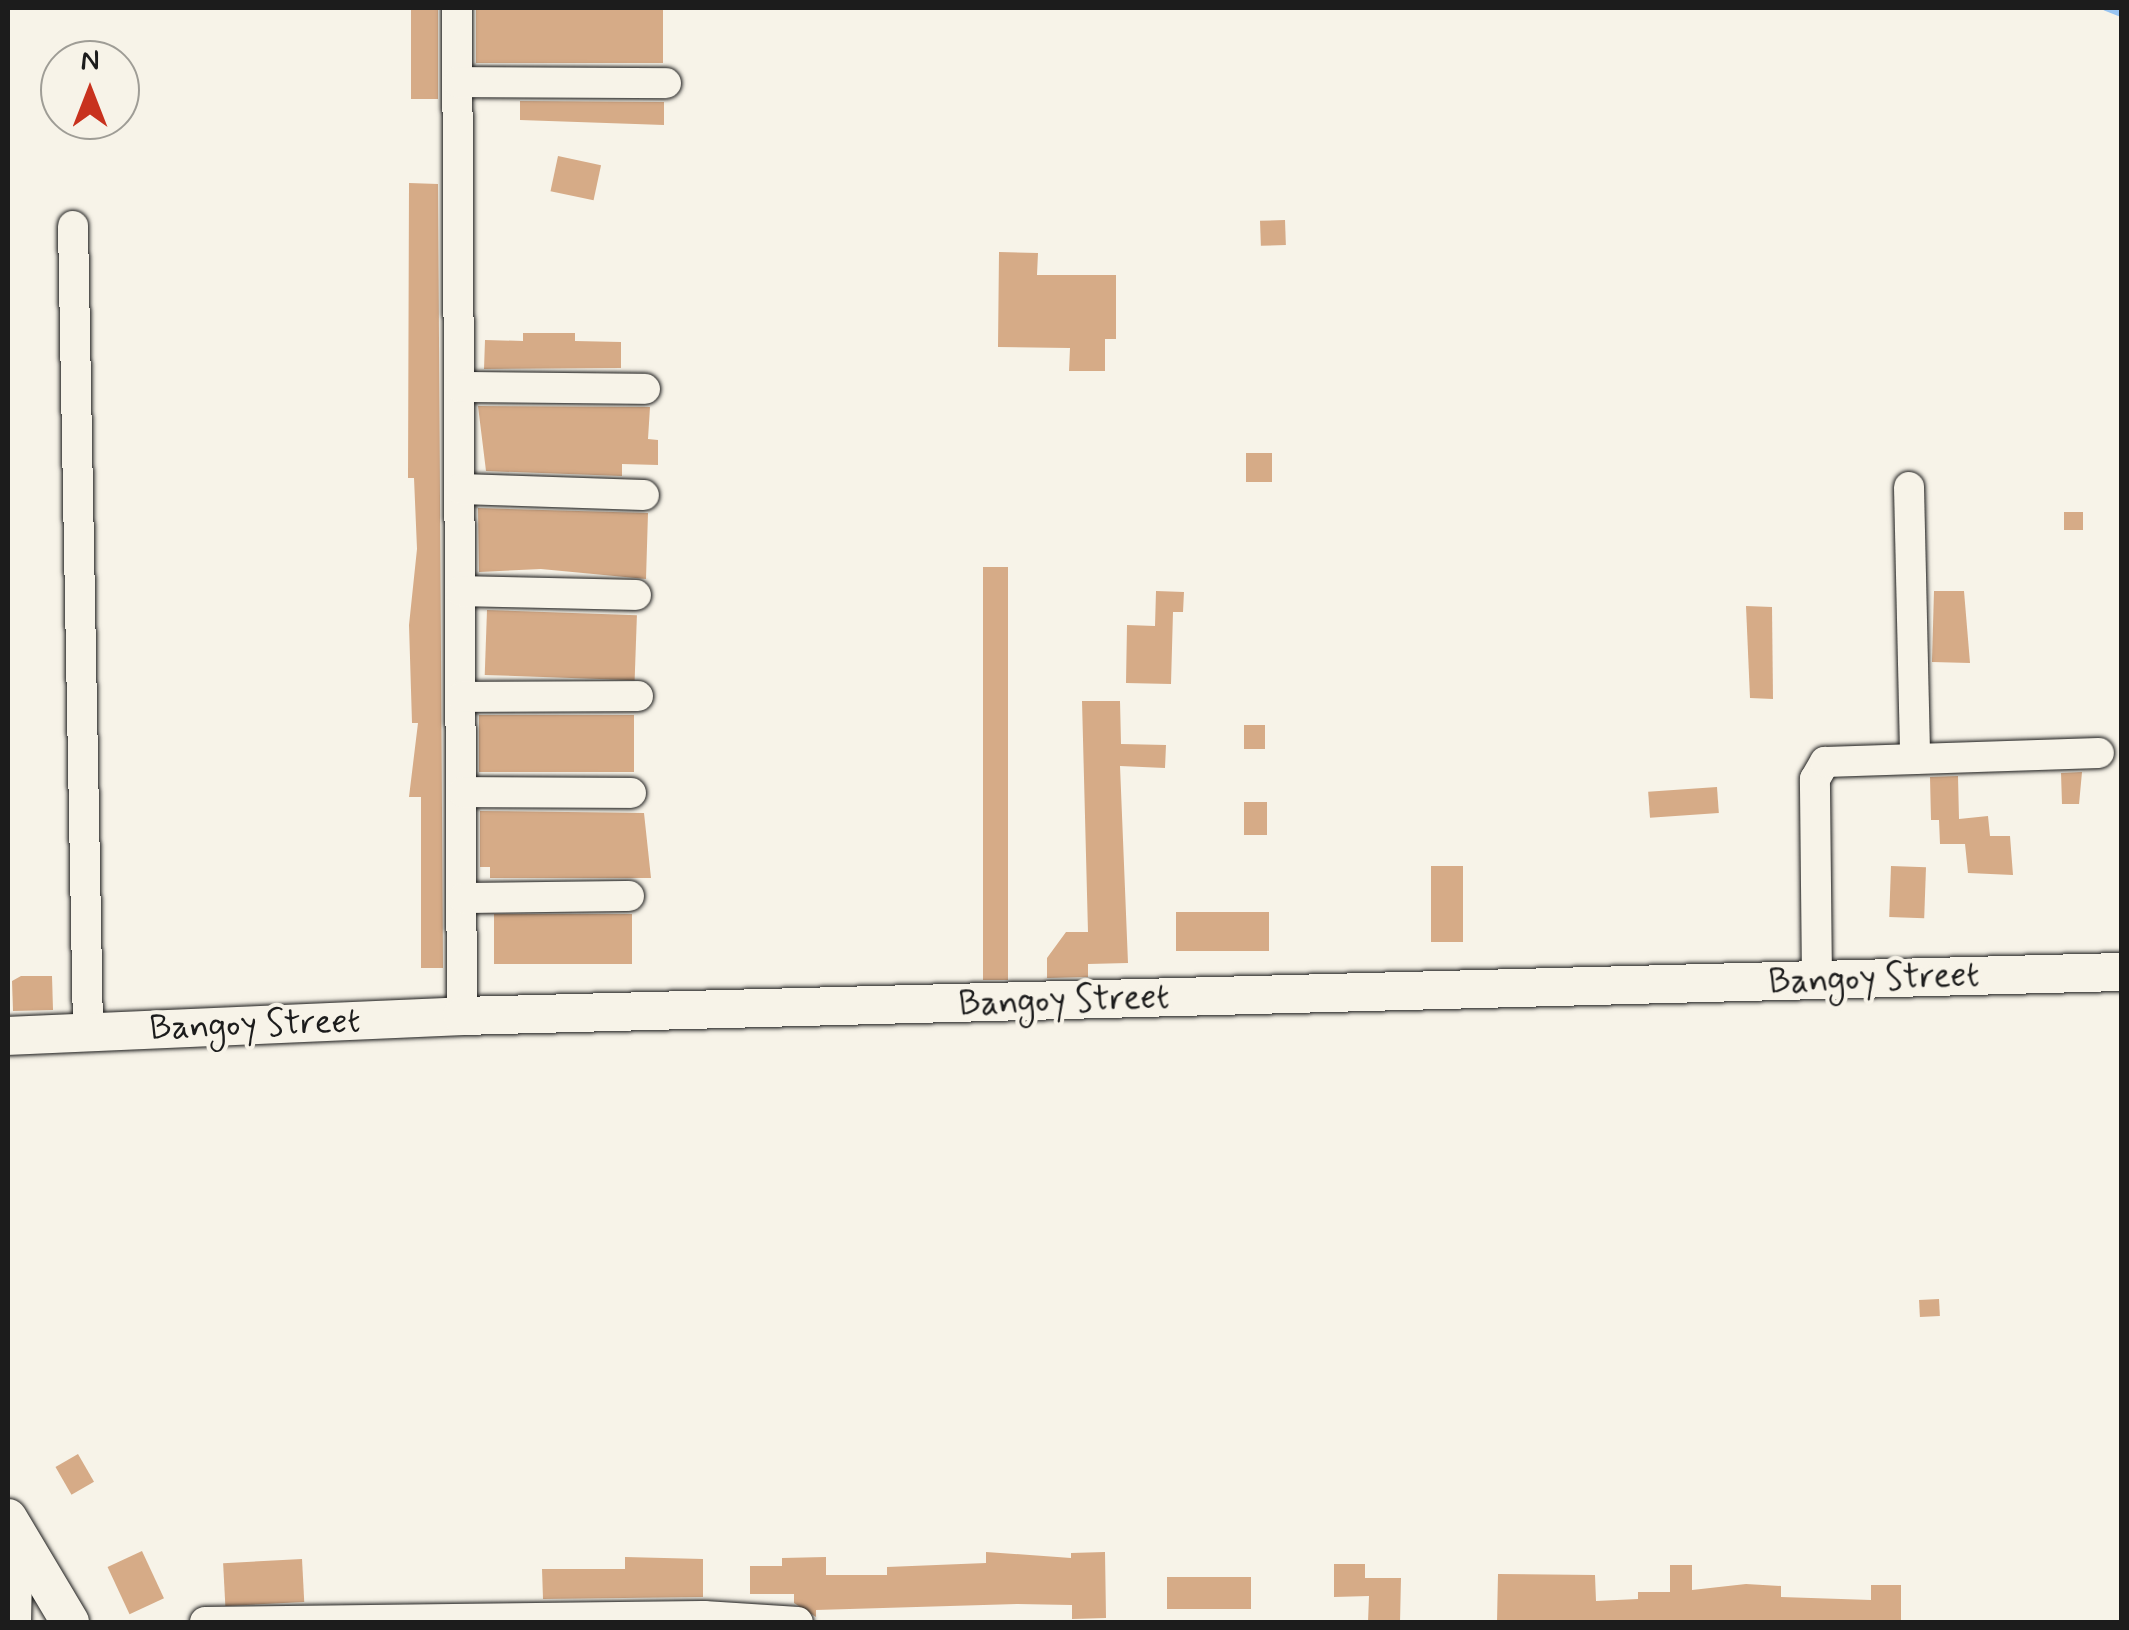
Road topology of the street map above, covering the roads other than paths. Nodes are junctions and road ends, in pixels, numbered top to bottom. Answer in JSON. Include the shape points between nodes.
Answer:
{"nodes":[{"id":1,"x":458,"y":8,"type":"edge"},
{"id":2,"x":458,"y":82,"type":"junction"},
{"id":3,"x":666,"y":82,"type":"dead end"},
{"id":4,"x":73,"y":226,"type":"dead end"},
{"id":5,"x":460,"y":386,"type":"junction"},
{"id":6,"x":645,"y":389,"type":"dead end"},
{"id":7,"x":1909,"y":487,"type":"dead end"},
{"id":8,"x":461,"y":490,"type":"junction"},
{"id":9,"x":644,"y":495,"type":"dead end"},
{"id":10,"x":462,"y":591,"type":"junction"},
{"id":11,"x":636,"y":595,"type":"dead end"},
{"id":12,"x":638,"y":696,"type":"dead end"},
{"id":13,"x":462,"y":697,"type":"junction"},
{"id":14,"x":2099,"y":753,"type":"dead end"},
{"id":15,"x":1915,"y":759,"type":"junction"},
{"id":16,"x":463,"y":792,"type":"junction"},
{"id":17,"x":631,"y":793,"type":"dead end"},
{"id":18,"x":629,"y":896,"type":"dead end"},
{"id":19,"x":463,"y":898,"type":"junction"},
{"id":20,"x":2122,"y":972,"type":"edge"},
{"id":21,"x":1817,"y":980,"type":"junction"},
{"id":22,"x":462,"y":1016,"type":"junction"},
{"id":23,"x":88,"y":1032,"type":"junction"},
{"id":24,"x":8,"y":1036,"type":"edge"},
{"id":25,"x":11,"y":1523,"type":"edge"},
{"id":26,"x":10,"y":1585,"type":"edge"},
{"id":27,"x":12,"y":1622,"type":"edge"},
{"id":28,"x":70,"y":1622,"type":"edge"},
{"id":29,"x":205,"y":1622,"type":"edge"},
{"id":30,"x":798,"y":1622,"type":"edge"}],
"edges":[{"from":1,"to":2,"type":"street"},
{"from":2,"to":3,"type":"street"},
{"from":2,"to":5,"type":"street"},
{"from":4,"to":23,"type":"street"},
{"from":5,"to":6,"type":"street"},
{"from":5,"to":8,"type":"street"},
{"from":7,"to":15,"type":"street"},
{"from":8,"to":9,"type":"street"},
{"from":8,"to":10,"type":"street"},
{"from":10,"to":11,"type":"street"},
{"from":10,"to":13,"type":"street"},
{"from":12,"to":13,"type":"street"},
{"from":13,"to":16,"type":"street"},
{"from":14,"to":15,"type":"street"},
{"from":15,"to":21,"type":"street","via":[[1825,762],[1818,768]]},
{"from":16,"to":17,"type":"street"},
{"from":16,"to":19,"type":"street"},
{"from":18,"to":19,"type":"street"},
{"from":19,"to":22,"type":"street"},
{"from":20,"to":21,"type":"main road","name":"Bangoy Street"},
{"from":21,"to":22,"type":"main road","name":"Bangoy Street"},
{"from":22,"to":23,"type":"main road","name":"Bangoy Street"},
{"from":23,"to":24,"type":"main road","name":"Bangoy Street"},
{"from":25,"to":26,"type":"main road"},
{"from":25,"to":28,"type":"main road"},
{"from":26,"to":27,"type":"main road"},
{"from":29,"to":30,"type":"street","via":[[704,1616]]}]}
